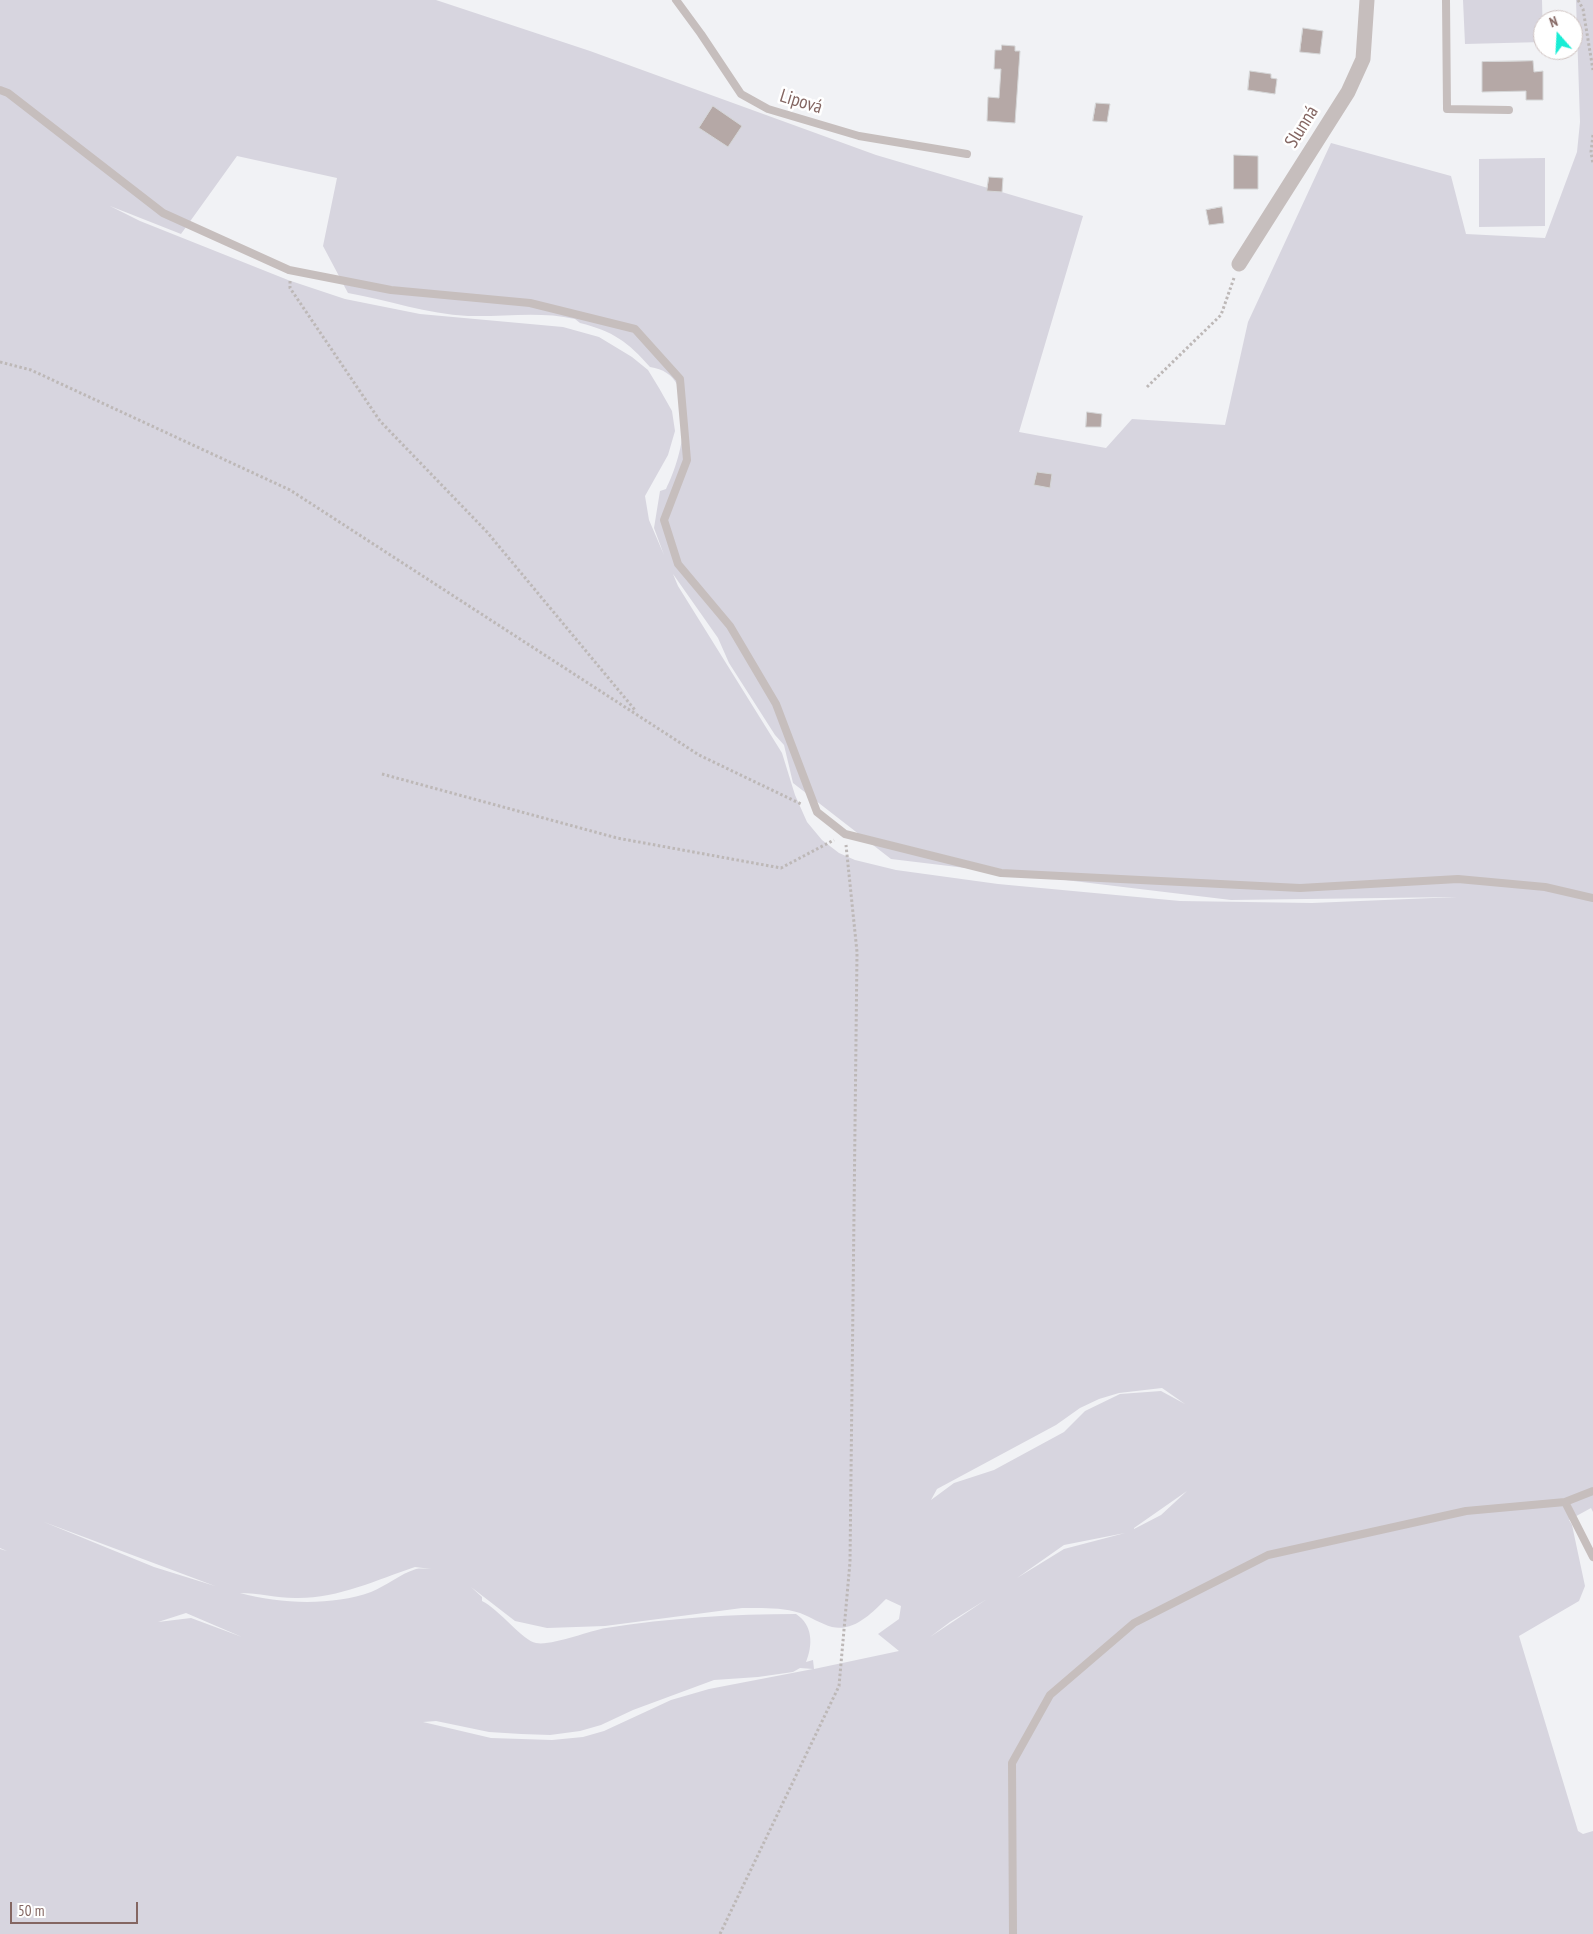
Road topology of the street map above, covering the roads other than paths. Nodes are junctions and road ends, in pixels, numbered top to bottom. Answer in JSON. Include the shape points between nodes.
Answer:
{"nodes":[{"id":1,"x":676,"y":0,"type":"edge"},
{"id":2,"x":1367,"y":0,"type":"edge"},
{"id":3,"x":1446,"y":0,"type":"edge"},
{"id":4,"x":0,"y":90,"type":"edge"},
{"id":5,"x":1509,"y":110,"type":"dead end"},
{"id":6,"x":967,"y":154,"type":"dead end"},
{"id":7,"x":1239,"y":264,"type":"road end"},
{"id":8,"x":1593,"y":898,"type":"edge"},
{"id":9,"x":1593,"y":1491,"type":"edge"},
{"id":10,"x":1565,"y":1502,"type":"junction"},
{"id":11,"x":1593,"y":1557,"type":"edge"},
{"id":12,"x":1013,"y":1934,"type":"edge"}],
"edges":[{"from":1,"to":6,"type":"lane","name":"Lipová","via":[[741,94],[761,105],[859,136]]},
{"from":2,"to":7,"type":"street","name":"Slunná","via":[[1363,59],[1348,92]]},
{"from":3,"to":5,"type":"lane","via":[[1447,109]]},
{"from":4,"to":8,"type":"lane","via":[[163,213],[289,270],[390,290],[530,304],[635,329],[680,379],[687,460],[664,520],[678,564],[730,626],[776,704],[817,812],[844,834],[1001,872],[1300,888],[1458,879],[1545,887]]},
{"from":9,"to":10,"type":"lane"},
{"from":10,"to":11,"type":"lane"},
{"from":10,"to":12,"type":"lane","via":[[1466,1512],[1268,1555],[1134,1623],[1050,1695],[1012,1763]]}]}
